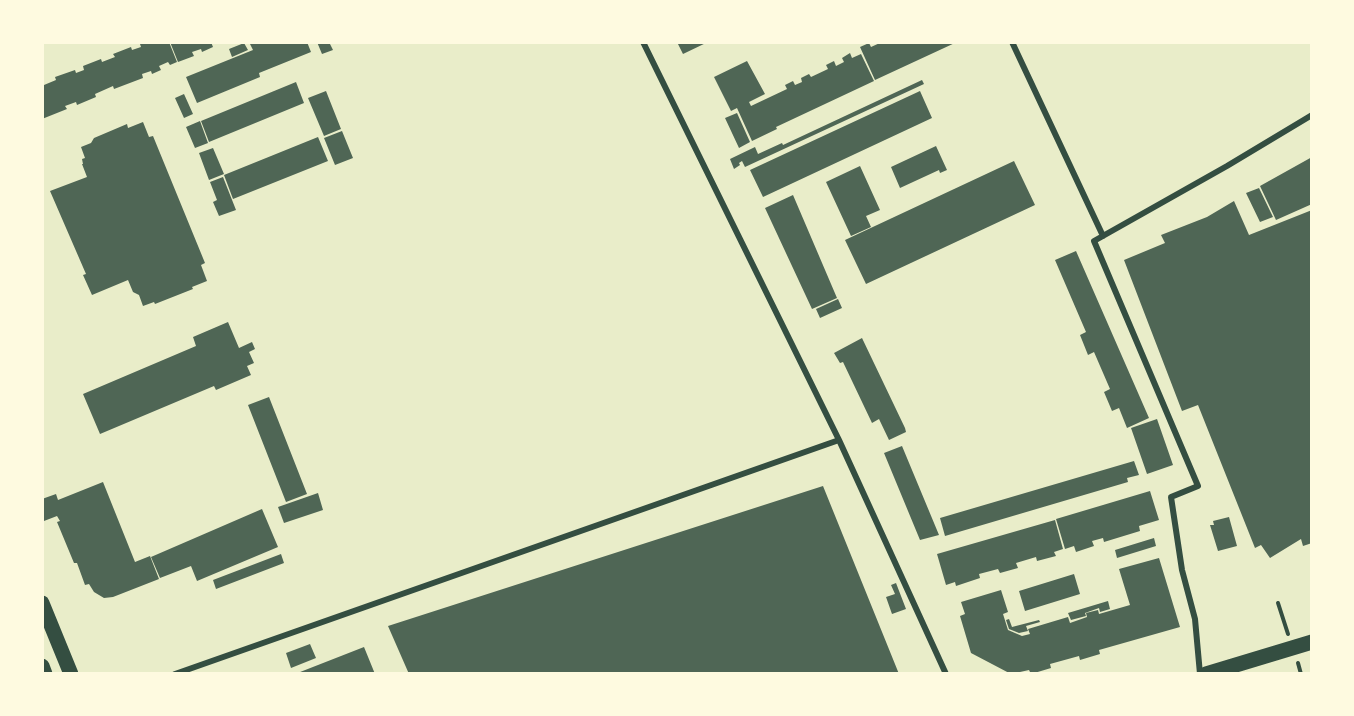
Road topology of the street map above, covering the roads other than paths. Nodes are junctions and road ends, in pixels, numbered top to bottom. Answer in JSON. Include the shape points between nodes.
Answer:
{"nodes":[{"id":1,"x":643,"y":42,"type":"edge"},
{"id":2,"x":1012,"y":42,"type":"edge"},
{"id":3,"x":1312,"y":115,"type":"edge"},
{"id":4,"x":1103,"y":236,"type":"junction"},
{"id":5,"x":839,"y":440,"type":"junction"},
{"id":6,"x":42,"y":603,"type":"edge"},
{"id":7,"x":1312,"y":642,"type":"edge"},
{"id":8,"x":42,"y":666,"type":"edge"},
{"id":9,"x":45,"y":674,"type":"edge"},
{"id":10,"x":71,"y":674,"type":"edge"},
{"id":11,"x":175,"y":674,"type":"edge"},
{"id":12,"x":946,"y":674,"type":"edge"},
{"id":13,"x":1200,"y":674,"type":"edge"},
{"id":14,"x":1206,"y":674,"type":"edge"}],
"edges":[{"from":1,"to":5,"type":"street"},
{"from":2,"to":4,"type":"street"},
{"from":3,"to":4,"type":"street"},
{"from":4,"to":13,"type":"street","via":[[1094,241],[1198,486],[1171,497],[1182,570],[1195,619]]},
{"from":5,"to":11,"type":"street"},
{"from":5,"to":12,"type":"street"},
{"from":6,"to":10,"type":"main road"},
{"from":7,"to":14,"type":"main road"},
{"from":8,"to":9,"type":"main road"}]}
